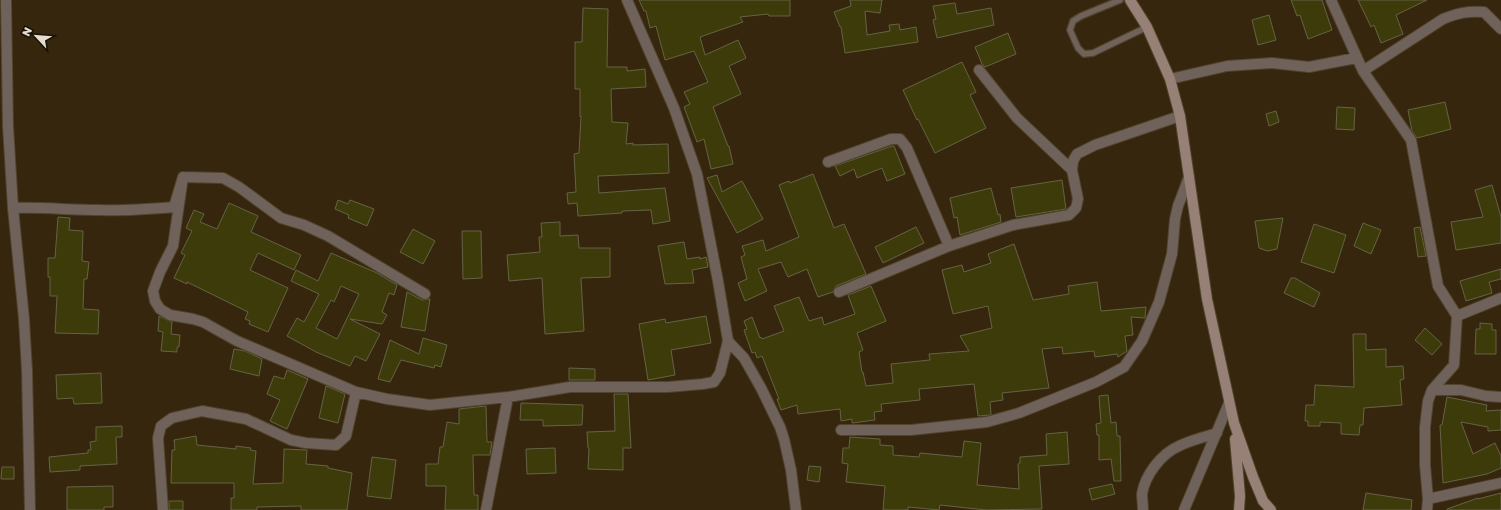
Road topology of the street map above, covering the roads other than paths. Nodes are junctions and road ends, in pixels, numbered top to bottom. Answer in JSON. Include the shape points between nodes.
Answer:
{"nodes":[{"id":1,"x":6,"y":0,"type":"edge"},
{"id":2,"x":627,"y":0,"type":"edge"},
{"id":3,"x":1120,"y":0,"type":"edge"},
{"id":4,"x":1130,"y":0,"type":"edge"},
{"id":5,"x":1331,"y":0,"type":"edge"},
{"id":6,"x":1147,"y":27,"type":"junction"},
{"id":7,"x":1501,"y":29,"type":"edge"},
{"id":8,"x":1356,"y":58,"type":"junction"},
{"id":9,"x":979,"y":70,"type":"dead end"},
{"id":10,"x":1363,"y":71,"type":"junction"},
{"id":11,"x":1170,"y":79,"type":"junction"},
{"id":12,"x":4,"y":99,"type":"edge"},
{"id":13,"x":1180,"y":116,"type":"junction"},
{"id":14,"x":828,"y":162,"type":"dead end"},
{"id":15,"x":1072,"y":170,"type":"junction"},
{"id":16,"x":183,"y":177,"type":"junction"},
{"id":17,"x":1189,"y":177,"type":"junction"},
{"id":18,"x":14,"y":208,"type":"junction"},
{"id":19,"x":949,"y":246,"type":"junction"},
{"id":20,"x":840,"y":292,"type":"dead end"},
{"id":21,"x":426,"y":294,"type":"dead end"},
{"id":22,"x":1501,"y":298,"type":"edge"},
{"id":23,"x":1458,"y":316,"type":"junction"},
{"id":24,"x":728,"y":341,"type":"junction"},
{"id":25,"x":1432,"y":390,"type":"junction"},
{"id":26,"x":356,"y":392,"type":"junction"},
{"id":27,"x":508,"y":397,"type":"junction"},
{"id":28,"x":1501,"y":397,"type":"edge"},
{"id":29,"x":1229,"y":403,"type":"junction"},
{"id":30,"x":1234,"y":423,"type":"junction"},
{"id":31,"x":841,"y":430,"type":"dead end"},
{"id":32,"x":1217,"y":433,"type":"junction"},
{"id":33,"x":1501,"y":483,"type":"edge"},
{"id":34,"x":1428,"y":499,"type":"junction"},
{"id":35,"x":30,"y":510,"type":"edge"},
{"id":36,"x":163,"y":510,"type":"edge"},
{"id":37,"x":486,"y":510,"type":"edge"},
{"id":38,"x":796,"y":510,"type":"edge"},
{"id":39,"x":1143,"y":510,"type":"edge"},
{"id":40,"x":1184,"y":510,"type":"edge"},
{"id":41,"x":1239,"y":510,"type":"edge"},
{"id":42,"x":1271,"y":510,"type":"edge"},
{"id":43,"x":1427,"y":510,"type":"edge"}],
"edges":[{"from":1,"to":12,"type":"street"},
{"from":2,"to":24,"type":"street","via":[[674,108],[697,174]]},
{"from":3,"to":6,"type":"lane","via":[[1073,21],[1070,30],[1078,48],[1084,54],[1093,53]]},
{"from":4,"to":6,"type":"main road"},
{"from":5,"to":8,"type":"street"},
{"from":6,"to":11,"type":"main road"},
{"from":7,"to":10,"type":"street","via":[[1484,12],[1470,11],[1457,14],[1443,19]]},
{"from":8,"to":10,"type":"street"},
{"from":8,"to":11,"type":"street","via":[[1309,67],[1272,63],[1227,66]]},
{"from":9,"to":15,"type":"street","via":[[1017,118]]},
{"from":10,"to":23,"type":"street","via":[[1411,140],[1438,286]]},
{"from":11,"to":13,"type":"main road"},
{"from":12,"to":18,"type":"street"},
{"from":13,"to":15,"type":"street","via":[[1094,145],[1077,154]]},
{"from":13,"to":17,"type":"main road"},
{"from":14,"to":19,"type":"street","via":[[890,139],[900,139],[907,148]]},
{"from":15,"to":19,"type":"street","via":[[1078,199],[1076,208],[1069,215],[1013,225]]},
{"from":16,"to":18,"type":"street","via":[[174,207],[142,210]]},
{"from":16,"to":21,"type":"street","via":[[223,178],[281,218],[328,236]]},
{"from":16,"to":26,"type":"street","via":[[173,246],[153,291],[160,309],[170,315],[203,322],[237,341]]},
{"from":17,"to":29,"type":"main road","via":[[1207,299]]},
{"from":17,"to":31,"type":"street","via":[[1178,206],[1172,254],[1159,302],[1142,341],[1124,367],[1096,382],[987,422],[911,430]]},
{"from":18,"to":35,"type":"street","via":[[27,371]]},
{"from":19,"to":20,"type":"street"},
{"from":22,"to":23,"type":"street"},
{"from":23,"to":25,"type":"street","via":[[1454,365]]},
{"from":24,"to":27,"type":"street","via":[[720,373],[714,382],[668,387],[570,387]]},
{"from":24,"to":38,"type":"street","via":[[744,358],[780,427],[791,470]]},
{"from":25,"to":28,"type":"street","via":[[1461,390]]},
{"from":25,"to":34,"type":"street","via":[[1425,427],[1424,466]]},
{"from":26,"to":27,"type":"street","via":[[430,405]]},
{"from":26,"to":36,"type":"street","via":[[346,436],[336,445],[291,440],[246,419],[202,411],[172,418],[161,426],[158,438]]},
{"from":27,"to":37,"type":"street"},
{"from":29,"to":30,"type":"main road"},
{"from":29,"to":32,"type":"street"},
{"from":30,"to":41,"type":"main road"},
{"from":30,"to":42,"type":"main road","via":[[1263,501]]},
{"from":32,"to":39,"type":"street","via":[[1166,453],[1148,479],[1142,494]]},
{"from":32,"to":40,"type":"street"},
{"from":33,"to":34,"type":"street"},
{"from":34,"to":43,"type":"street"}]}
